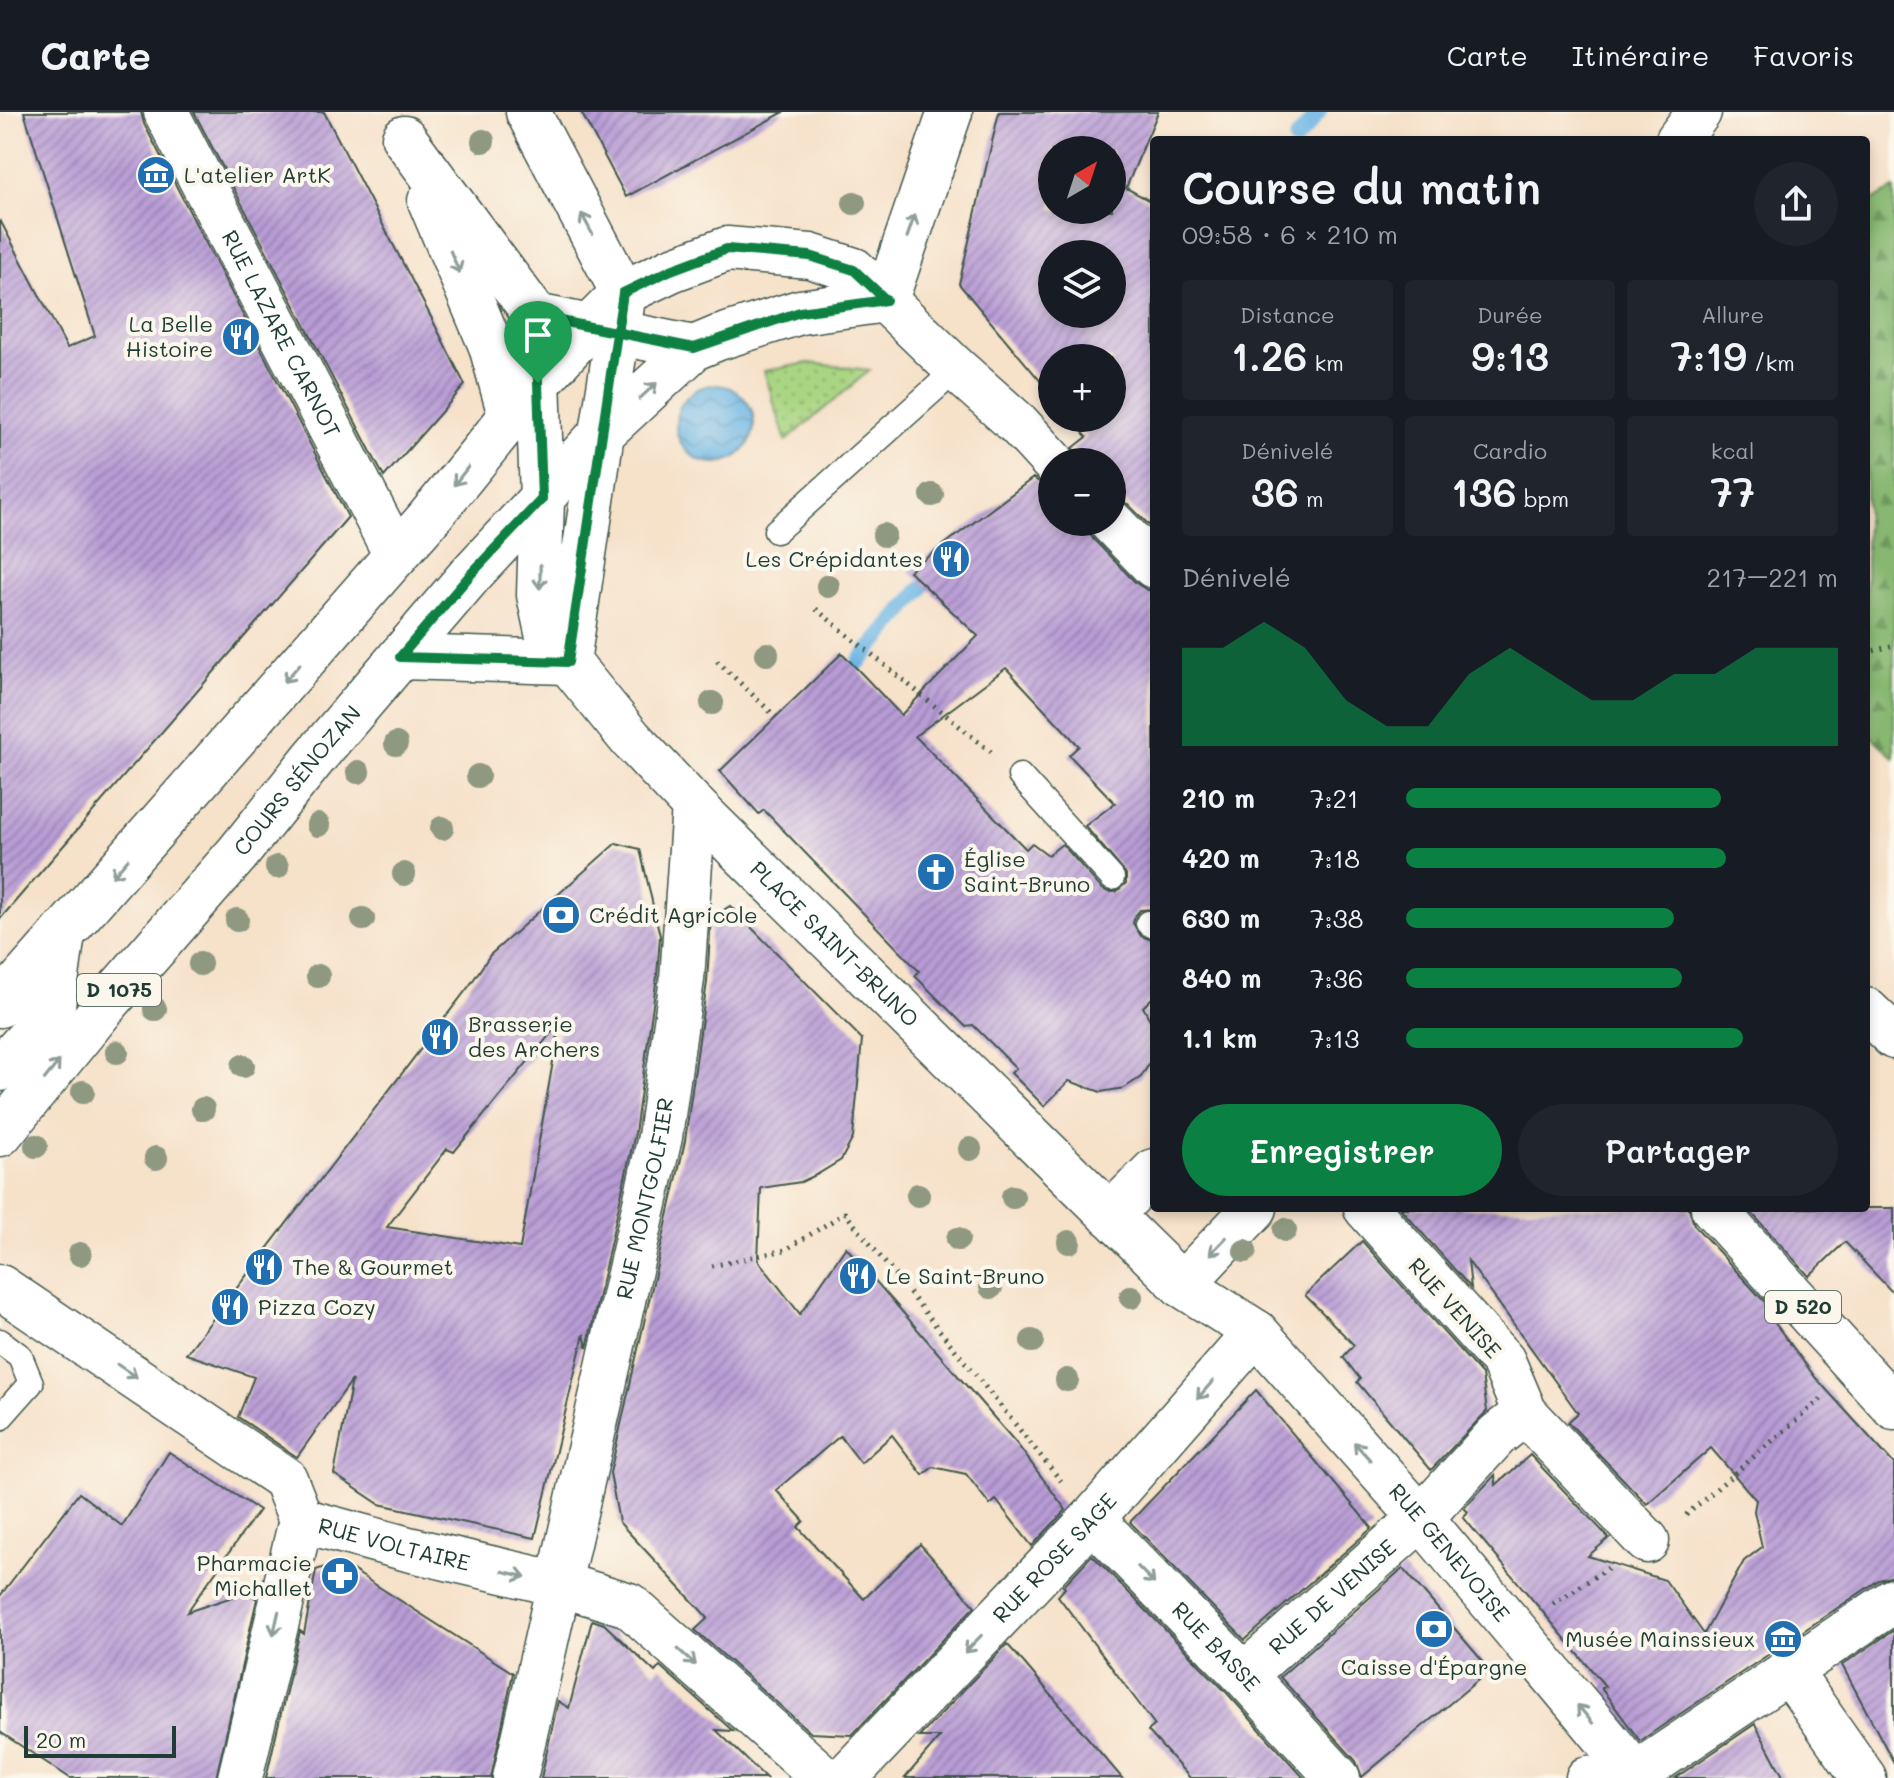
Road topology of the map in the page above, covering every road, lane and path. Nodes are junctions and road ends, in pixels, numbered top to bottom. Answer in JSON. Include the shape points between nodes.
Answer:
{"nodes":[{"id":1,"x":166,"y":112,"type":"edge"},
{"id":2,"x":528,"y":112,"type":"edge"},
{"id":3,"x":950,"y":112,"type":"edge"},
{"id":4,"x":1699,"y":112,"type":"edge"},
{"id":5,"x":396,"y":125,"type":"edge"},
{"id":6,"x":1681,"y":136,"type":"edge"},
{"id":7,"x":886,"y":300,"type":"junction"},
{"id":8,"x":536,"y":316,"type":"junction"},
{"id":9,"x":610,"y":318,"type":"junction"},
{"id":10,"x":694,"y":348,"type":"junction"},
{"id":11,"x":954,"y":367,"type":"junction"},
{"id":12,"x":524,"y":399,"type":"junction"},
{"id":13,"x":602,"y":433,"type":"junction"},
{"id":14,"x":1040,"y":448,"type":"edge"},
{"id":15,"x":542,"y":499,"type":"junction"},
{"id":16,"x":776,"y":531,"type":"dead end"},
{"id":17,"x":1125,"y":536,"type":"edge"},
{"id":18,"x":396,"y":555,"type":"junction"},
{"id":19,"x":1150,"y":562,"type":"edge"},
{"id":20,"x":816,"y":609,"type":"dead end"},
{"id":21,"x":1894,"y":645,"type":"edge"},
{"id":22,"x":1870,"y":652,"type":"edge"},
{"id":23,"x":400,"y":657,"type":"junction"},
{"id":24,"x":717,"y":661,"type":"dead end"},
{"id":25,"x":568,"y":662,"type":"junction"},
{"id":26,"x":776,"y":717,"type":"dead end"},
{"id":27,"x":1020,"y":776,"type":"joint"},
{"id":28,"x":694,"y":806,"type":"junction"},
{"id":29,"x":1112,"y":878,"type":"dead end"},
{"id":30,"x":63,"y":933,"type":"junction"},
{"id":31,"x":0,"y":1005,"type":"edge"},
{"id":32,"x":1870,"y":1014,"type":"edge"},
{"id":33,"x":1894,"y":1037,"type":"edge"},
{"id":34,"x":0,"y":1069,"type":"edge"},
{"id":35,"x":0,"y":1134,"type":"edge"},
{"id":36,"x":1150,"y":1175,"type":"edge"},
{"id":37,"x":1251,"y":1212,"type":"edge"},
{"id":38,"x":1371,"y":1212,"type":"edge"},
{"id":39,"x":1717,"y":1212,"type":"edge"},
{"id":40,"x":1110,"y":1215,"type":"junction"},
{"id":41,"x":712,"y":1266,"type":"dead end"},
{"id":42,"x":1182,"y":1285,"type":"junction"},
{"id":43,"x":0,"y":1287,"type":"edge"},
{"id":44,"x":1256,"y":1332,"type":"junction"},
{"id":45,"x":0,"y":1341,"type":"edge"},
{"id":46,"x":1858,"y":1367,"type":"junction"},
{"id":47,"x":1894,"y":1407,"type":"edge"},
{"id":48,"x":1525,"y":1413,"type":"junction"},
{"id":49,"x":0,"y":1418,"type":"edge"},
{"id":50,"x":1421,"y":1518,"type":"junction"},
{"id":51,"x":1092,"y":1519,"type":"junction"},
{"id":52,"x":301,"y":1520,"type":"junction"},
{"id":53,"x":1647,"y":1541,"type":"junction"},
{"id":54,"x":1402,"y":1560,"type":"dead end"},
{"id":55,"x":559,"y":1584,"type":"junction"},
{"id":56,"x":1893,"y":1601,"type":"edge"},
{"id":57,"x":1514,"y":1630,"type":"junction"},
{"id":58,"x":1789,"y":1671,"type":"junction"},
{"id":59,"x":1254,"y":1677,"type":"junction"},
{"id":60,"x":1894,"y":1755,"type":"edge"},
{"id":61,"x":1635,"y":1776,"type":"edge"},
{"id":62,"x":240,"y":1778,"type":"edge"},
{"id":63,"x":515,"y":1778,"type":"edge"},
{"id":64,"x":824,"y":1778,"type":"edge"},
{"id":65,"x":845,"y":1778,"type":"edge"},
{"id":66,"x":1338,"y":1778,"type":"edge"},
{"id":67,"x":1588,"y":1778,"type":"edge"},
{"id":68,"x":1865,"y":1778,"type":"edge"}],
"edges":[{"from":1,"to":18,"type":"street","name":"RUE LAZARE CARNOT"},
{"from":9,"to":2,"type":"street","one_way":true},
{"from":7,"to":3,"type":"street","one_way":true},
{"from":4,"to":6,"type":"street"},
{"from":5,"to":8,"type":"street"},
{"from":5,"to":12,"type":"street","one_way":true,"via":[[491,346]]},
{"from":7,"to":9,"type":"street","via":[[854,270],[840,265],[810,256],[727,249],[671,270]]},
{"from":7,"to":10,"type":"street","via":[[800,312]]},
{"from":7,"to":11,"type":"street"},
{"from":8,"to":9,"type":"street"},
{"from":8,"to":12,"type":"street"},
{"from":9,"to":10,"type":"street"},
{"from":9,"to":12,"type":"street"},
{"from":9,"to":13,"type":"street"},
{"from":13,"to":10,"type":"street","name":"COURS SÉNOZAN","one_way":true},
{"from":11,"to":14,"type":"street"},
{"from":11,"to":16,"type":"lane"},
{"from":12,"to":15,"type":"street","name":"PLACE SAINT-BRUNO"},
{"from":12,"to":18,"type":"street","one_way":true},
{"from":13,"to":15,"type":"street","name":"COURS SÉNOZAN","number":"D 1075"},
{"from":13,"to":25,"type":"street"},
{"from":15,"to":23,"type":"street","name":"COURS SÉNOZAN","number":"D 1075"},
{"from":15,"to":25,"type":"street","name":"PLACE SAINT-BRUNO","one_way":true,"via":[[539,595],[547,632]]},
{"from":17,"to":19,"type":"street"},
{"from":18,"to":30,"type":"street","one_way":true},
{"from":20,"to":27,"type":"path"},
{"from":21,"to":22,"type":"path"},
{"from":23,"to":25,"type":"street"},
{"from":35,"to":23,"type":"street","name":"COURS SÉNOZAN","number":"D 1075","one_way":true},
{"from":24,"to":26,"type":"path"},
{"from":25,"to":28,"type":"street","name":"PLACE SAINT-BRUNO"},
{"from":27,"to":29,"type":"lane"},
{"from":28,"to":40,"type":"street","name":"PLACE SAINT-BRUNO"},
{"from":28,"to":55,"type":"street","name":"RUE MONTGOLFIER","via":[[682,979],[660,1137]]},
{"from":30,"to":31,"type":"street"},
{"from":30,"to":34,"type":"street","via":[[52,1012]]},
{"from":32,"to":33,"type":"street"},
{"from":36,"to":40,"type":"street"},
{"from":37,"to":42,"type":"street","one_way":true},
{"from":38,"to":48,"type":"street","name":"RUE VENISE","via":[[1503,1361]]},
{"from":39,"to":46,"type":"street","number":"D 520"},
{"from":40,"to":42,"type":"street","name":"PLACE SAINT-BRUNO"},
{"from":41,"to":51,"type":"path","via":[[785,1250],[845,1213]]},
{"from":42,"to":44,"type":"street","name":"PLACE SAINT-BRUNO"},
{"from":43,"to":52,"type":"street","name":"RUE VOLTAIRE","one_way":true,"via":[[285,1479]]},
{"from":50,"to":44,"type":"street","name":"RUE GENEVOISE","one_way":true},
{"from":44,"to":51,"type":"street","name":"RUE ROSE SAGE","one_way":true},
{"from":45,"to":49,"type":"lane","via":[[20,1356],[31,1383]]},
{"from":46,"to":47,"type":"street","number":"D 520"},
{"from":46,"to":53,"type":"path","via":[[1685,1516]]},
{"from":48,"to":50,"type":"street","via":[[1497,1435]]},
{"from":48,"to":53,"type":"street"},
{"from":50,"to":54,"type":"street"},
{"from":50,"to":57,"type":"street","name":"RUE GENEVOISE"},
{"from":50,"to":59,"type":"street","name":"RUE DE VENISE"},
{"from":51,"to":59,"type":"street","name":"RUE BASSE","one_way":true},
{"from":51,"to":65,"type":"street","name":"RUE ROSE SAGE","one_way":true},
{"from":52,"to":55,"type":"street","name":"RUE VOLTAIRE","one_way":true},
{"from":52,"to":62,"type":"street","one_way":true},
{"from":53,"to":57,"type":"path"},
{"from":55,"to":63,"type":"street","name":"RUE MONTGOLFIER"},
{"from":55,"to":64,"type":"street","name":"RUE VOLTAIRE","one_way":true,"via":[[629,1605]]},
{"from":56,"to":58,"type":"street"},
{"from":61,"to":57,"type":"street","name":"RUE GENEVOISE","one_way":true},
{"from":58,"to":61,"type":"street"},
{"from":58,"to":68,"type":"street"},
{"from":59,"to":66,"type":"street","name":"RUE BASSE"},
{"from":60,"to":68,"type":"street"},
{"from":61,"to":67,"type":"street"}]}
